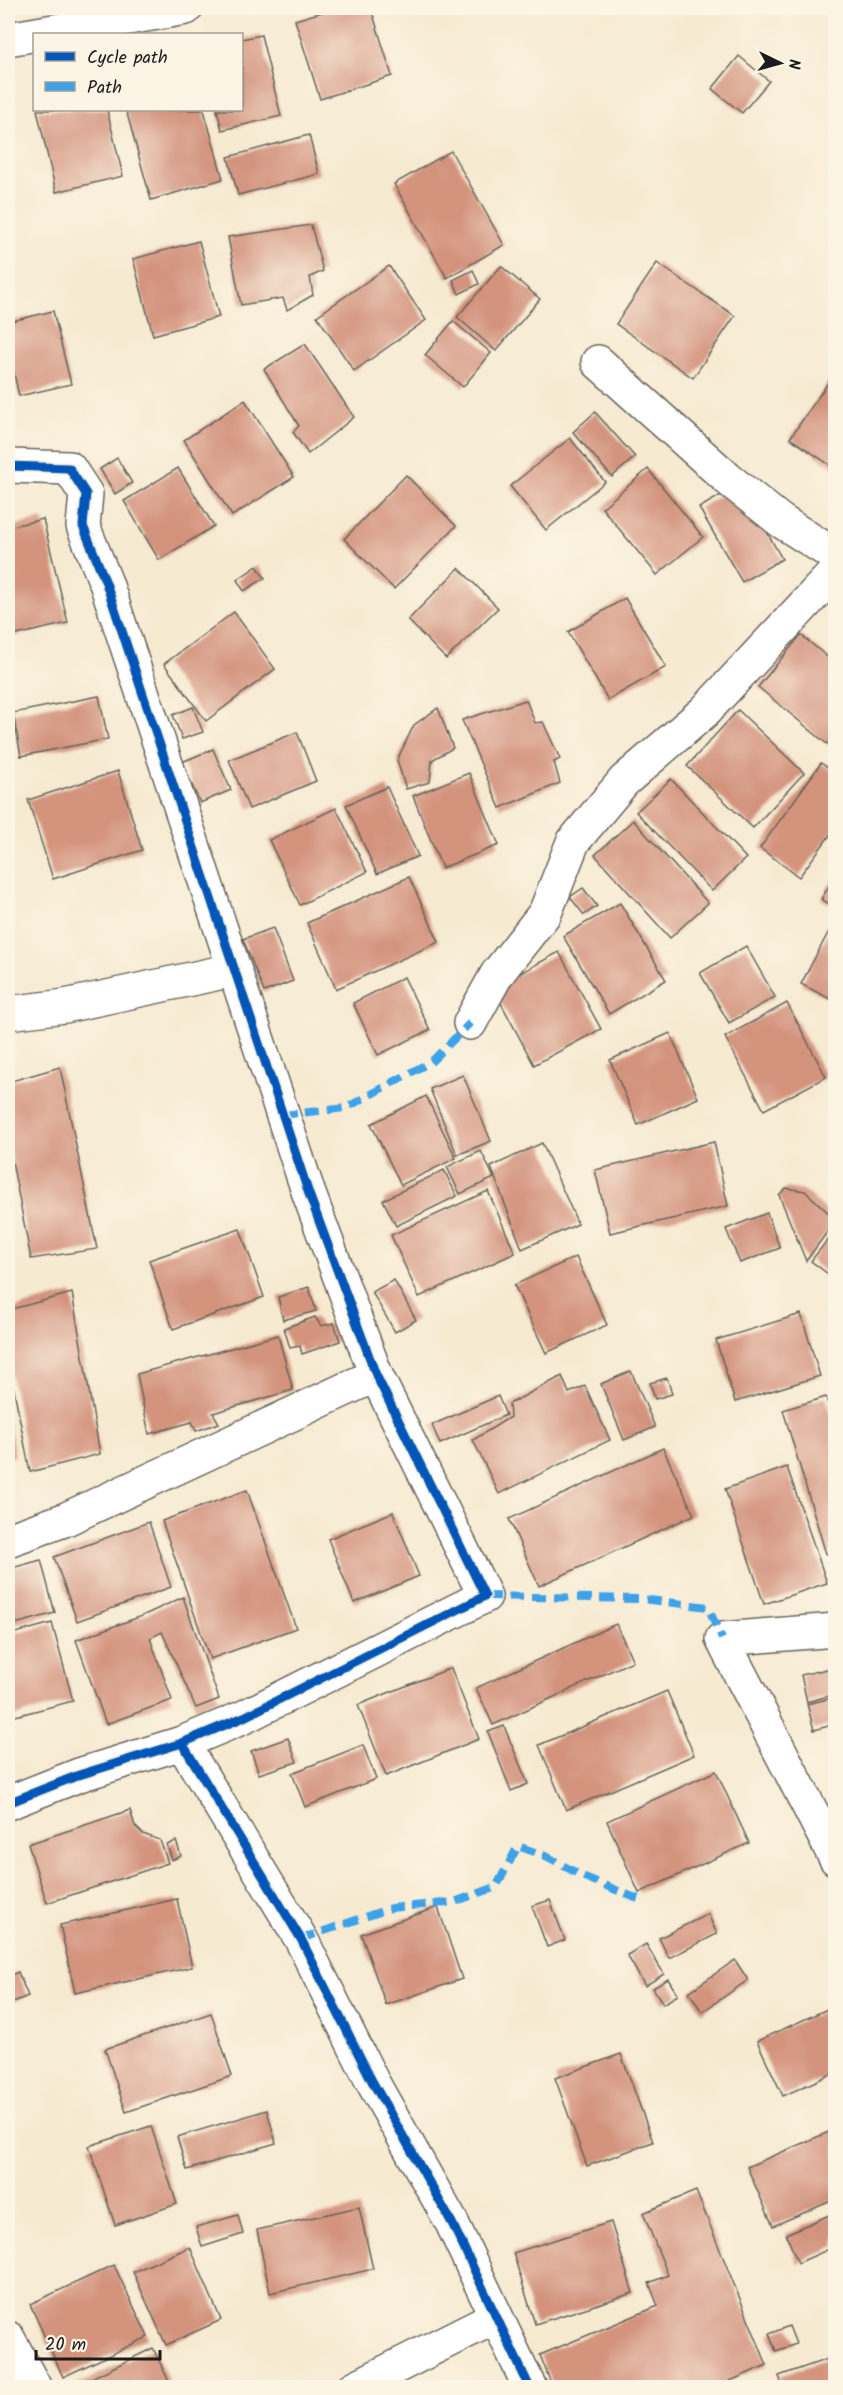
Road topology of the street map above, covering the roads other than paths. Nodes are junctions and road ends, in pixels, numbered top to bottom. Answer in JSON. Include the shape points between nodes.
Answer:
{"nodes":[{"id":1,"x":186,"y":8,"type":"edge"},
{"id":2,"x":42,"y":33,"type":"edge"},
{"id":3,"x":33,"y":35,"type":"edge"},
{"id":4,"x":8,"y":39,"type":"edge"},
{"id":5,"x":598,"y":362,"type":"dead end"},
{"id":6,"x":8,"y":466,"type":"edge"},
{"id":7,"x":836,"y":556,"type":"edge"},
{"id":8,"x":836,"y":571,"type":"edge"},
{"id":9,"x":233,"y":970,"type":"junction"},
{"id":10,"x":8,"y":1013,"type":"edge"},
{"id":11,"x":470,"y":1023,"type":"dead end"},
{"id":12,"x":376,"y":1375,"type":"junction"},
{"id":13,"x":8,"y":1540,"type":"edge"},
{"id":14,"x":836,"y":1630,"type":"edge"},
{"id":15,"x":182,"y":1743,"type":"junction"},
{"id":16,"x":8,"y":1803,"type":"edge"},
{"id":17,"x":836,"y":1859,"type":"edge"},
{"id":18,"x":495,"y":2317,"type":"junction"},
{"id":19,"x":8,"y":2338,"type":"edge"},
{"id":20,"x":35,"y":2388,"type":"edge"},
{"id":21,"x":354,"y":2388,"type":"edge"},
{"id":22,"x":530,"y":2388,"type":"edge"}],
"edges":[{"from":1,"to":2,"type":"street"},
{"from":3,"to":4,"type":"street"},
{"from":5,"to":7,"type":"street","via":[[728,478],[781,521]]},
{"from":6,"to":9,"type":"street","via":[[69,468],[86,494],[83,526],[106,583]]},
{"from":8,"to":11,"type":"street","via":[[704,712],[624,781],[573,842],[545,913],[497,974]]},
{"from":9,"to":10,"type":"street","via":[[65,1006]]},
{"from":9,"to":12,"type":"street"},
{"from":12,"to":13,"type":"street","via":[[64,1520]]},
{"from":12,"to":15,"type":"street","via":[[485,1596],[244,1717]]},
{"from":14,"to":17,"type":"street","via":[[722,1639]]},
{"from":15,"to":16,"type":"street","via":[[79,1775]]},
{"from":15,"to":18,"type":"street","via":[[301,1939],[372,2081],[452,2223]]},
{"from":18,"to":21,"type":"street"},
{"from":18,"to":22,"type":"street"},
{"from":19,"to":20,"type":"street"}]}
